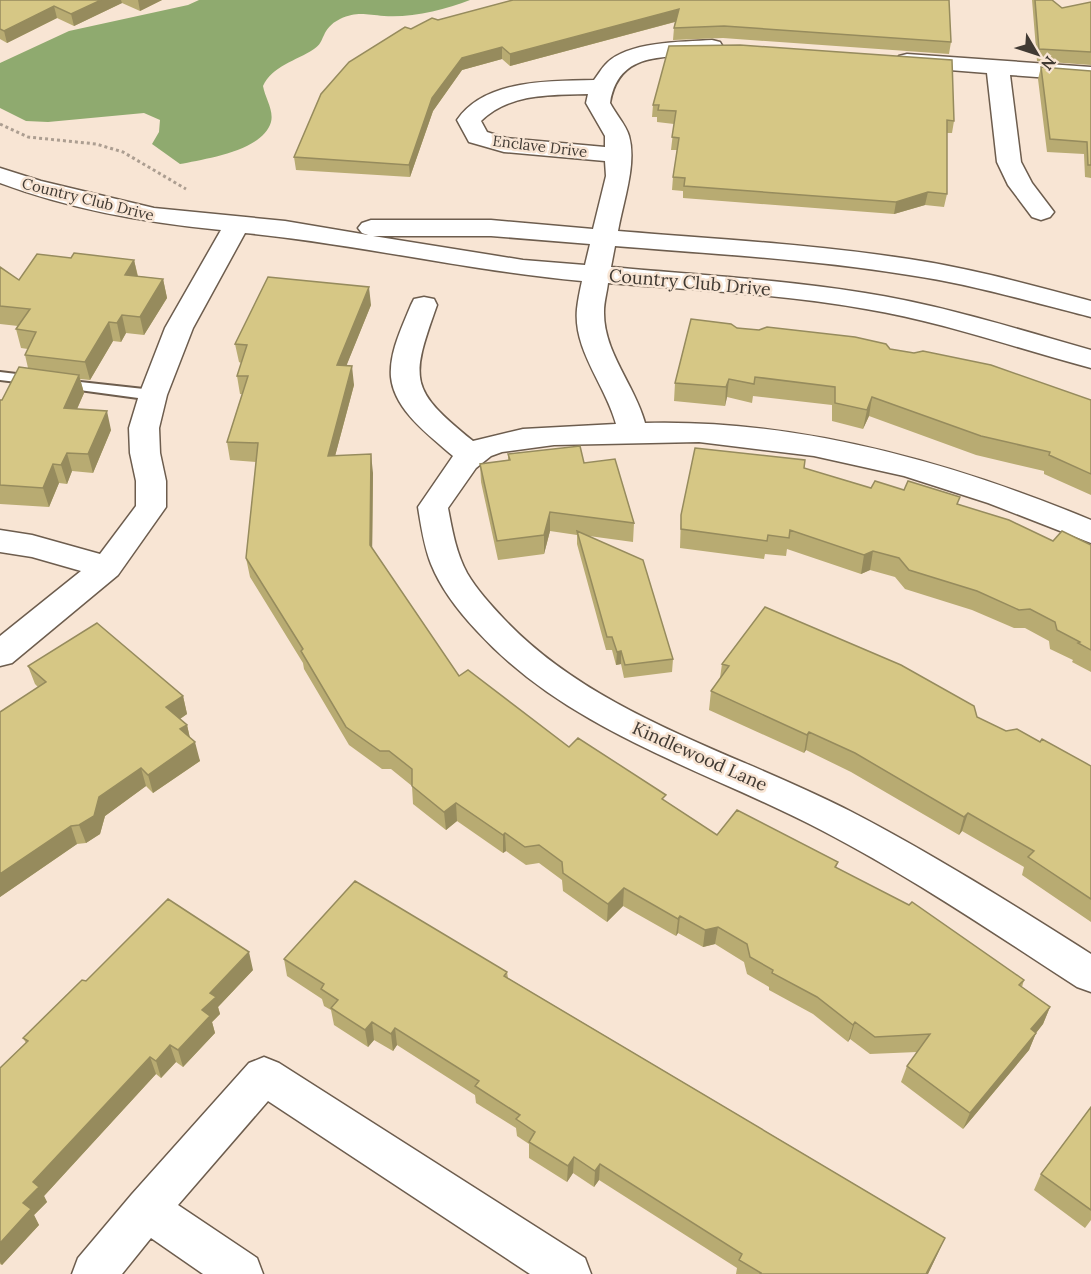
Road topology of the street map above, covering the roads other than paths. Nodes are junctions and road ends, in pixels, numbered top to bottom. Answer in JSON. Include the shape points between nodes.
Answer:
{"nodes":[{"id":1,"x":735,"y":48,"type":"edge"},
{"id":2,"x":890,"y":59,"type":"edge"},
{"id":3,"x":998,"y":68,"type":"junction"},
{"id":4,"x":1091,"y":74,"type":"edge"},
{"id":5,"x":601,"y":87,"type":"junction"},
{"id":6,"x":618,"y":155,"type":"junction"},
{"id":7,"x":0,"y":175,"type":"edge"},
{"id":8,"x":1041,"y":212,"type":"dead end"},
{"id":9,"x":237,"y":224,"type":"junction"},
{"id":10,"x":285,"y":229,"type":"junction"},
{"id":11,"x":604,"y":237,"type":"junction"},
{"id":12,"x":598,"y":274,"type":"junction"},
{"id":13,"x":424,"y":305,"type":"dead end"},
{"id":14,"x":1091,"y":309,"type":"edge"},
{"id":15,"x":1091,"y":358,"type":"edge"},
{"id":16,"x":0,"y":376,"type":"edge"},
{"id":17,"x":153,"y":395,"type":"junction"},
{"id":18,"x":633,"y":432,"type":"junction"},
{"id":19,"x":471,"y":455,"type":"junction"},
{"id":20,"x":1091,"y":532,"type":"edge"},
{"id":21,"x":0,"y":541,"type":"edge"},
{"id":22,"x":107,"y":567,"type":"junction"},
{"id":23,"x":0,"y":654,"type":"edge"},
{"id":24,"x":1091,"y":975,"type":"edge"},
{"id":25,"x":147,"y":1209,"type":"junction"},
{"id":26,"x":94,"y":1274,"type":"edge"},
{"id":27,"x":241,"y":1274,"type":"edge"},
{"id":28,"x":570,"y":1274,"type":"edge"}],
"edges":[{"from":1,"to":5,"type":"street","via":[[692,47],[633,57],[614,68]]},
{"from":2,"to":3,"type":"street"},
{"from":3,"to":4,"type":"street"},
{"from":3,"to":8,"type":"street","via":[[1009,162],[1020,185]]},
{"from":5,"to":6,"type":"street","via":[[598,104],[617,136]]},
{"from":5,"to":6,"type":"street","name":"Enclave Drive","via":[[542,89],[513,95],[485,105],[469,120],[477,137],[504,145]]},
{"from":6,"to":11,"type":"street","via":[[618,176]]},
{"from":7,"to":9,"type":"street","name":"Country Club Drive","via":[[123,210]]},
{"from":9,"to":10,"type":"street","name":"Country Club Drive"},
{"from":9,"to":17,"type":"street","via":[[179,328]]},
{"from":10,"to":11,"type":"street","name":"Country Club Drive","via":[[490,228]]},
{"from":10,"to":12,"type":"street","name":"Country Club Drive","via":[[484,263]]},
{"from":11,"to":12,"type":"street"},
{"from":11,"to":14,"type":"street","name":"Country Club Drive","via":[[822,255],[911,267]]},
{"from":12,"to":15,"type":"street","name":"Country Club Drive","via":[[867,301],[955,320]]},
{"from":12,"to":18,"type":"street","via":[[590,310],[592,332],[626,406]]},
{"from":13,"to":19,"type":"street","via":[[405,378],[414,402]]},
{"from":16,"to":17,"type":"lane"},
{"from":17,"to":22,"type":"street","via":[[144,428],[151,507]]},
{"from":18,"to":19,"type":"street","via":[[506,440]]},
{"from":18,"to":20,"type":"street","via":[[716,434],[805,445],[893,462],[1024,503]]},
{"from":19,"to":24,"type":"street","name":"Kindlewood Lane","via":[[433,507],[437,534],[464,595],[512,650],[579,699],[800,802],[935,876]]},
{"from":21,"to":22,"type":"street"},
{"from":22,"to":23,"type":"street"},
{"from":25,"to":26,"type":"street"},
{"from":25,"to":27,"type":"street"},
{"from":25,"to":28,"type":"street","via":[[264,1076]]}]}
